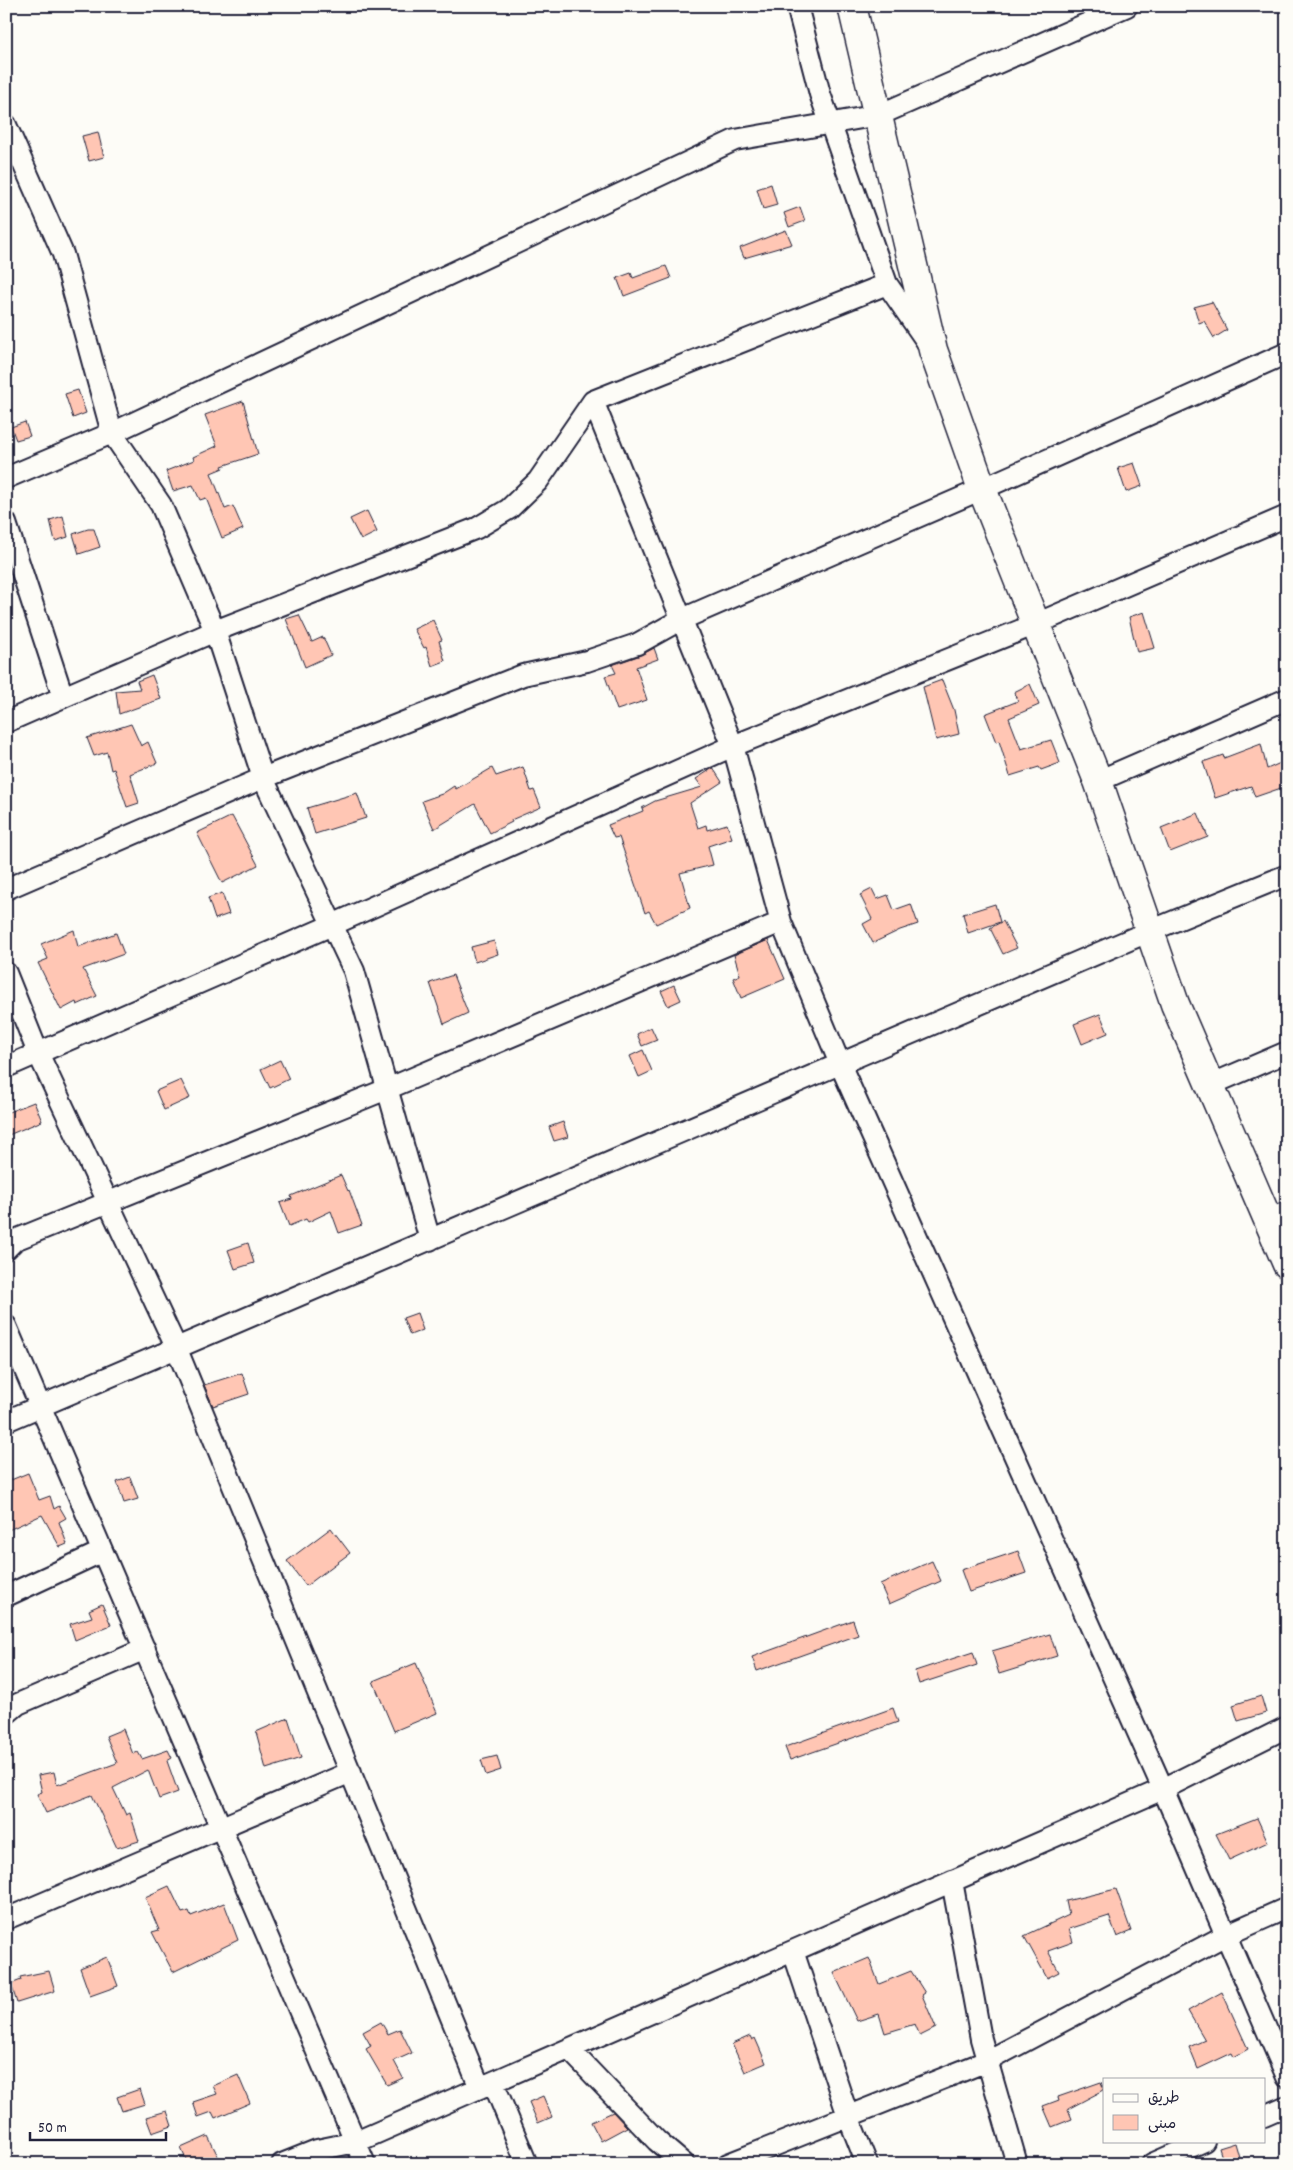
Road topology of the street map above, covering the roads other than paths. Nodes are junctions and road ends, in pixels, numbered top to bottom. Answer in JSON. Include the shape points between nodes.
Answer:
{"nodes":[{"id":1,"x":797,"y":6,"type":"edge"},
{"id":2,"x":852,"y":6,"type":"edge"},
{"id":3,"x":1127,"y":6,"type":"edge"},
{"id":4,"x":879,"y":116,"type":"junction"},
{"id":5,"x":6,"y":125,"type":"edge"},
{"id":6,"x":831,"y":125,"type":"junction"},
{"id":7,"x":887,"y":284,"type":"junction"},
{"id":8,"x":933,"y":350,"type":"junction"},
{"id":9,"x":1287,"y":353,"type":"edge"},
{"id":10,"x":593,"y":401,"type":"junction"},
{"id":11,"x":112,"y":433,"type":"junction"},
{"id":12,"x":6,"y":478,"type":"edge"},
{"id":13,"x":982,"y":489,"type":"junction"},
{"id":14,"x":1287,"y":516,"type":"edge"},
{"id":15,"x":6,"y":523,"type":"edge"},
{"id":16,"x":680,"y":620,"type":"junction"},
{"id":17,"x":1036,"y":624,"type":"junction"},
{"id":18,"x":214,"y":631,"type":"junction"},
{"id":19,"x":63,"y":697,"type":"junction"},
{"id":20,"x":1287,"y":699,"type":"edge"},
{"id":21,"x":6,"y":722,"type":"edge"},
{"id":22,"x":733,"y":746,"type":"junction"},
{"id":23,"x":263,"y":778,"type":"junction"},
{"id":24,"x":1098,"y":781,"type":"junction"},
{"id":25,"x":1287,"y":875,"type":"edge"},
{"id":26,"x":6,"y":889,"type":"edge"},
{"id":27,"x":781,"y":922,"type":"junction"},
{"id":28,"x":332,"y":925,"type":"junction"},
{"id":29,"x":1150,"y":931,"type":"junction"},
{"id":30,"x":6,"y":973,"type":"edge"},
{"id":31,"x":1287,"y":1052,"type":"edge"},
{"id":32,"x":38,"y":1053,"type":"junction"},
{"id":33,"x":840,"y":1064,"type":"junction"},
{"id":34,"x":6,"y":1067,"type":"edge"},
{"id":35,"x":1210,"y":1085,"type":"junction"},
{"id":36,"x":387,"y":1089,"type":"junction"},
{"id":37,"x":107,"y":1203,"type":"junction"},
{"id":38,"x":1277,"y":1216,"type":"edge"},
{"id":39,"x":430,"y":1240,"type":"junction"},
{"id":40,"x":6,"y":1249,"type":"edge"},
{"id":41,"x":1287,"y":1264,"type":"edge"},
{"id":42,"x":6,"y":1326,"type":"edge"},
{"id":43,"x":176,"y":1347,"type":"junction"},
{"id":44,"x":40,"y":1405,"type":"junction"},
{"id":45,"x":6,"y":1421,"type":"edge"},
{"id":46,"x":101,"y":1552,"type":"junction"},
{"id":47,"x":6,"y":1596,"type":"edge"},
{"id":48,"x":145,"y":1649,"type":"junction"},
{"id":49,"x":6,"y":1714,"type":"edge"},
{"id":50,"x":1287,"y":1727,"type":"edge"},
{"id":51,"x":350,"y":1772,"type":"junction"},
{"id":52,"x":1162,"y":1788,"type":"junction"},
{"id":53,"x":221,"y":1827,"type":"junction"},
{"id":54,"x":952,"y":1881,"type":"junction"},
{"id":55,"x":1287,"y":1908,"type":"edge"},
{"id":56,"x":6,"y":1919,"type":"edge"},
{"id":57,"x":1226,"y":1935,"type":"junction"},
{"id":58,"x":793,"y":1951,"type":"junction"},
{"id":59,"x":569,"y":2049,"type":"junction"},
{"id":60,"x":987,"y":2061,"type":"junction"},
{"id":61,"x":1287,"y":2077,"type":"edge"},
{"id":62,"x":487,"y":2085,"type":"junction"},
{"id":63,"x":1287,"y":2106,"type":"edge"},
{"id":64,"x":1266,"y":2115,"type":"edge"},
{"id":65,"x":848,"y":2116,"type":"junction"},
{"id":66,"x":356,"y":2142,"type":"junction"},
{"id":67,"x":1202,"y":2142,"type":"edge"},
{"id":68,"x":282,"y":2164,"type":"edge"},
{"id":69,"x":365,"y":2164,"type":"edge"},
{"id":70,"x":527,"y":2164,"type":"edge"},
{"id":71,"x":684,"y":2164,"type":"edge"},
{"id":72,"x":728,"y":2164,"type":"edge"},
{"id":73,"x":867,"y":2164,"type":"edge"},
{"id":74,"x":1017,"y":2164,"type":"edge"},
{"id":75,"x":1152,"y":2164,"type":"edge"}],
"edges":[{"from":1,"to":6,"type":"street"},
{"from":2,"to":4,"type":"street"},
{"from":3,"to":4,"type":"street"},
{"from":4,"to":6,"type":"street"},
{"from":4,"to":8,"type":"street"},
{"from":5,"to":11,"type":"street","via":[[63,254]]},
{"from":6,"to":7,"type":"street"},
{"from":6,"to":11,"type":"street","via":[[735,140]]},
{"from":7,"to":8,"type":"street"},
{"from":7,"to":10,"type":"street"},
{"from":8,"to":13,"type":"street"},
{"from":9,"to":13,"type":"street"},
{"from":10,"to":16,"type":"street"},
{"from":10,"to":18,"type":"street","via":[[538,480],[509,509],[476,528]]},
{"from":11,"to":12,"type":"street"},
{"from":11,"to":18,"type":"street","via":[[161,504]]},
{"from":13,"to":16,"type":"street"},
{"from":13,"to":17,"type":"street"},
{"from":14,"to":17,"type":"street"},
{"from":15,"to":19,"type":"street"},
{"from":16,"to":22,"type":"street"},
{"from":16,"to":23,"type":"street","via":[[637,644],[588,661],[524,675]]},
{"from":17,"to":22,"type":"street"},
{"from":17,"to":24,"type":"street"},
{"from":18,"to":19,"type":"street"},
{"from":18,"to":23,"type":"street"},
{"from":19,"to":21,"type":"street"},
{"from":20,"to":24,"type":"street"},
{"from":22,"to":27,"type":"street"},
{"from":22,"to":28,"type":"street"},
{"from":23,"to":26,"type":"street"},
{"from":23,"to":28,"type":"street"},
{"from":24,"to":29,"type":"street"},
{"from":25,"to":29,"type":"street"},
{"from":27,"to":33,"type":"street"},
{"from":27,"to":36,"type":"street"},
{"from":28,"to":32,"type":"street"},
{"from":28,"to":36,"type":"street","via":[[354,971]]},
{"from":29,"to":33,"type":"street"},
{"from":29,"to":35,"type":"street","via":[[1175,1004]]},
{"from":30,"to":32,"type":"street"},
{"from":31,"to":35,"type":"street"},
{"from":32,"to":34,"type":"street"},
{"from":32,"to":37,"type":"street"},
{"from":33,"to":39,"type":"street"},
{"from":33,"to":52,"type":"street"},
{"from":35,"to":38,"type":"street"},
{"from":36,"to":37,"type":"street"},
{"from":36,"to":39,"type":"street"},
{"from":37,"to":40,"type":"street","via":[[16,1240]]},
{"from":37,"to":43,"type":"street"},
{"from":38,"to":41,"type":"street"},
{"from":39,"to":43,"type":"street"},
{"from":42,"to":44,"type":"street"},
{"from":43,"to":44,"type":"street"},
{"from":43,"to":51,"type":"street"},
{"from":44,"to":45,"type":"street"},
{"from":44,"to":46,"type":"street"},
{"from":46,"to":47,"type":"street"},
{"from":46,"to":48,"type":"street"},
{"from":48,"to":49,"type":"street","via":[[18,1704]]},
{"from":48,"to":53,"type":"street"},
{"from":50,"to":52,"type":"street"},
{"from":51,"to":53,"type":"street"},
{"from":51,"to":62,"type":"street"},
{"from":52,"to":54,"type":"street"},
{"from":52,"to":57,"type":"street"},
{"from":53,"to":56,"type":"street"},
{"from":53,"to":66,"type":"street"},
{"from":54,"to":58,"type":"street"},
{"from":54,"to":60,"type":"street"},
{"from":55,"to":57,"type":"street"},
{"from":57,"to":60,"type":"street"},
{"from":57,"to":61,"type":"street"},
{"from":58,"to":59,"type":"street"},
{"from":58,"to":65,"type":"street"},
{"from":59,"to":62,"type":"street"},
{"from":59,"to":71,"type":"street","via":[[657,2141]]},
{"from":60,"to":65,"type":"street"},
{"from":60,"to":74,"type":"street"},
{"from":62,"to":66,"type":"street"},
{"from":62,"to":70,"type":"street"},
{"from":63,"to":64,"type":"street"},
{"from":65,"to":72,"type":"street"},
{"from":65,"to":73,"type":"street"},
{"from":66,"to":68,"type":"street","via":[[317,2150]]},
{"from":66,"to":69,"type":"street"},
{"from":67,"to":75,"type":"street"}]}
